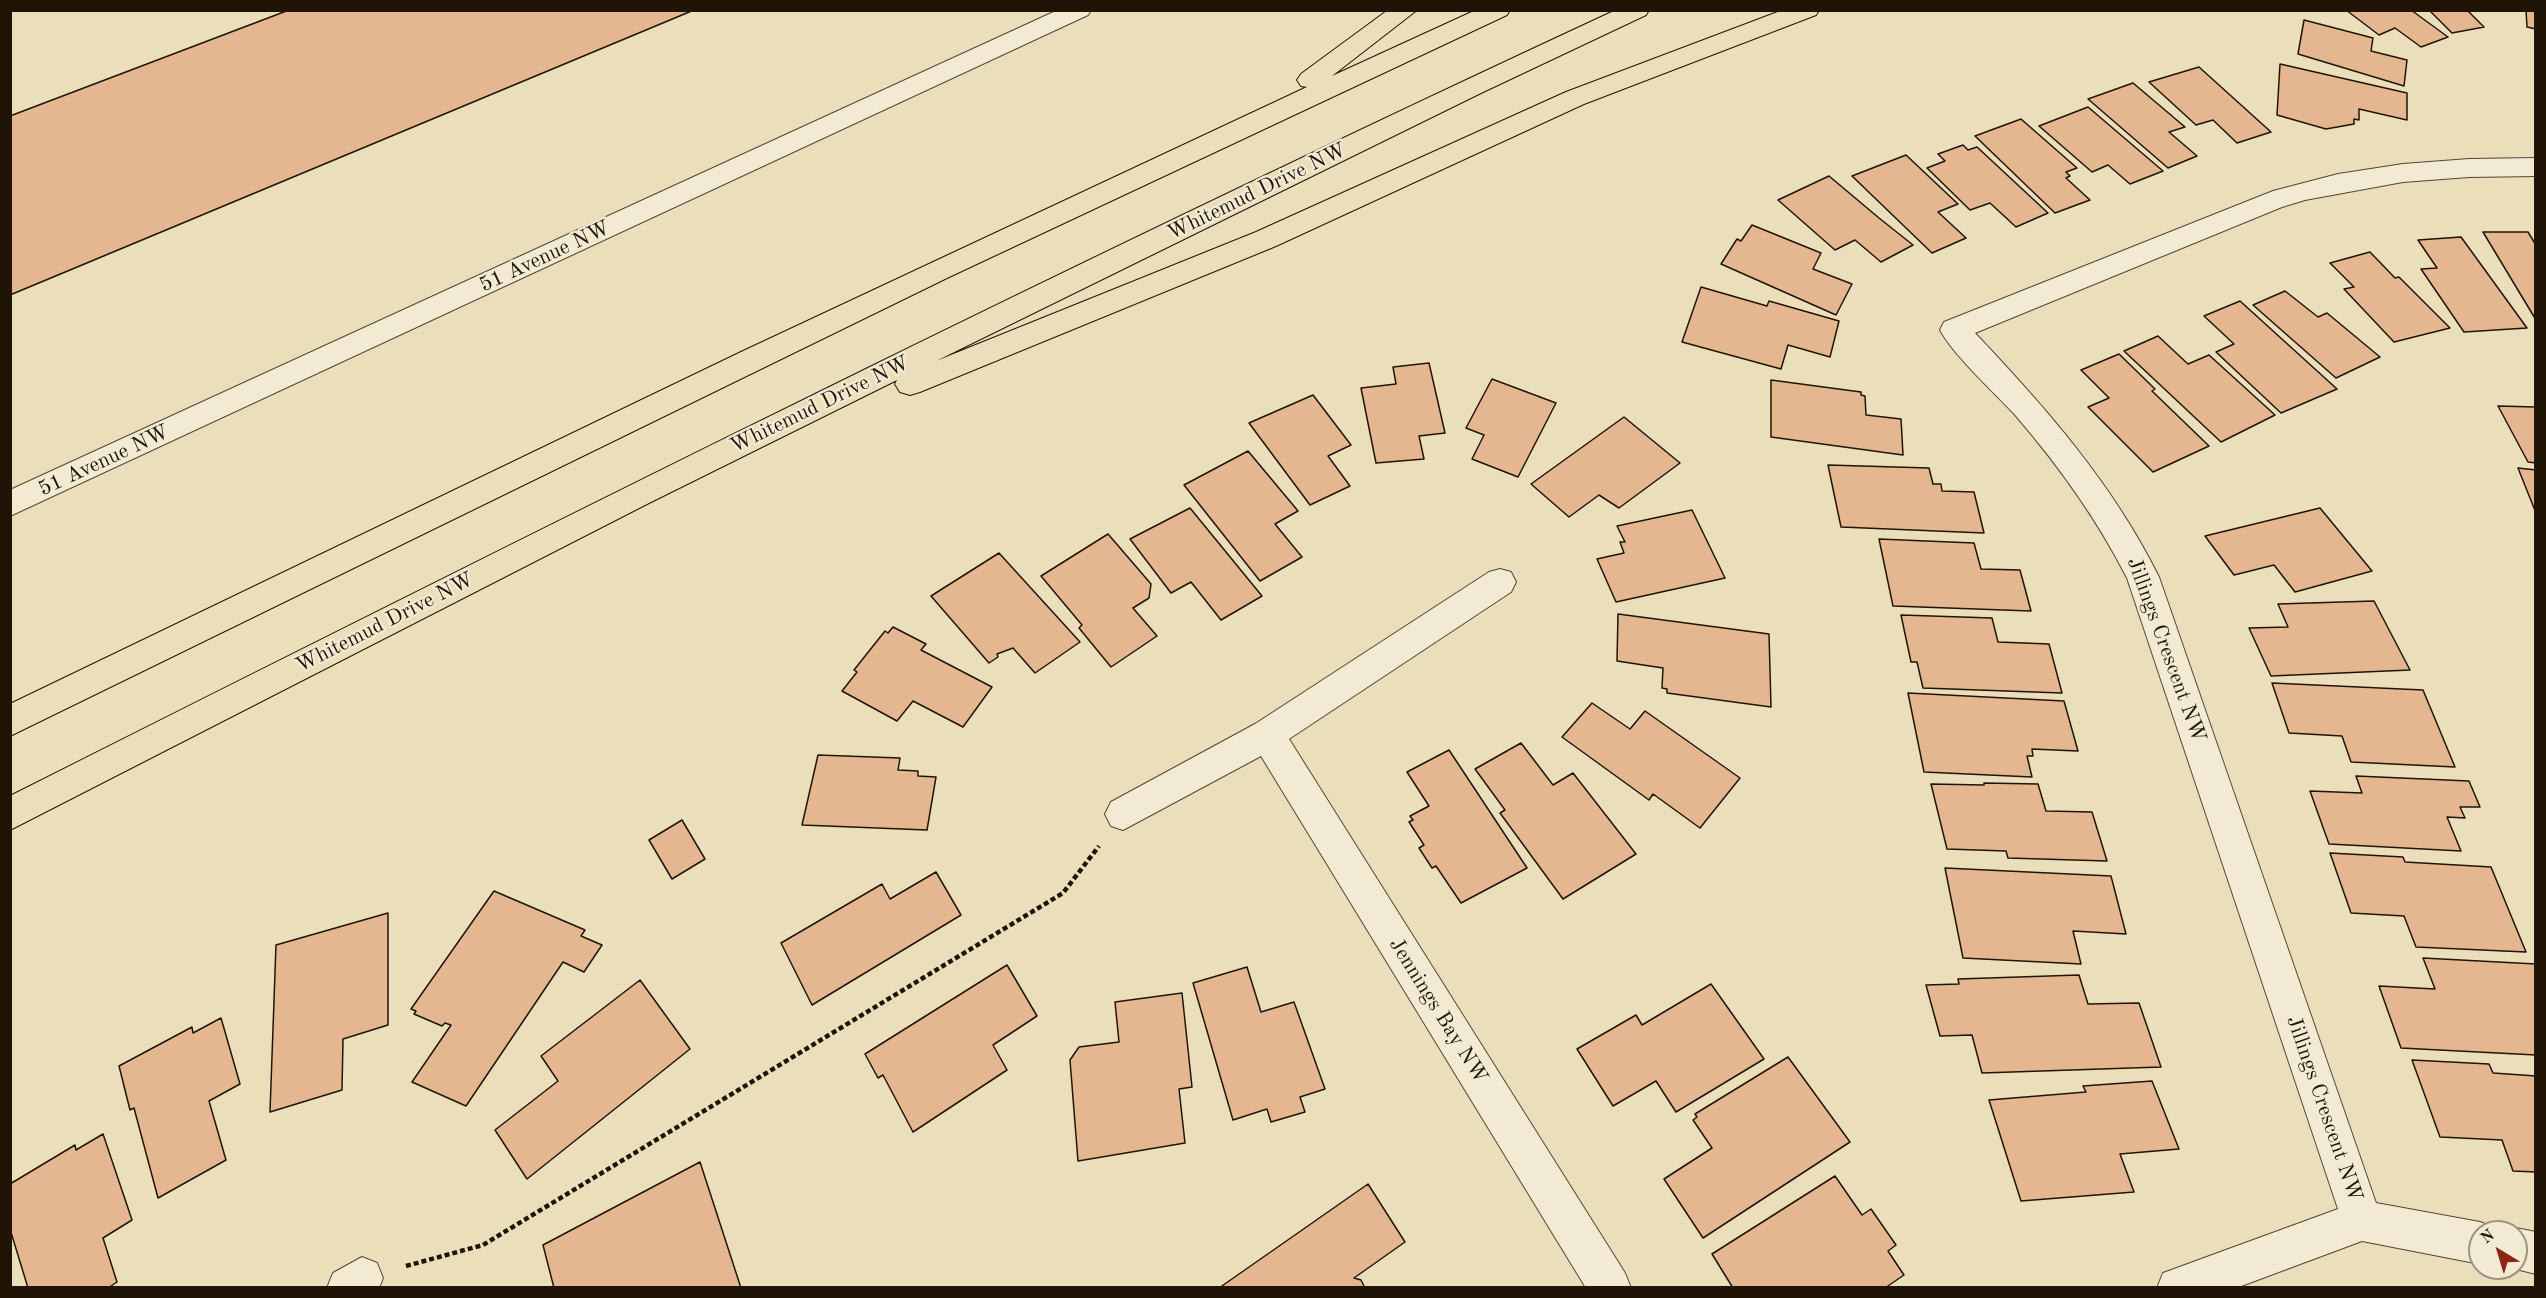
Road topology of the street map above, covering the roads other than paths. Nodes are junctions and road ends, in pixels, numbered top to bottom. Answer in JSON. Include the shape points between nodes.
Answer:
{"nodes":[{"id":1,"x":1079,"y":10,"type":"edge"},
{"id":2,"x":1405,"y":10,"type":"edge"},
{"id":3,"x":1498,"y":10,"type":"edge"},
{"id":4,"x":1637,"y":10,"type":"edge"},
{"id":5,"x":1807,"y":10,"type":"edge"},
{"id":6,"x":1251,"y":122,"type":"junction"},
{"id":7,"x":2535,"y":167,"type":"edge"},
{"id":8,"x":638,"y":494,"type":"junction"},
{"id":9,"x":10,"y":504,"type":"edge"},
{"id":10,"x":1500,"y":582,"type":"dead end"},
{"id":11,"x":10,"y":721,"type":"edge"},
{"id":12,"x":1267,"y":735,"type":"junction"},
{"id":13,"x":10,"y":814,"type":"edge"},
{"id":14,"x":1123,"y":814,"type":"road end"},
{"id":15,"x":2362,"y":1221,"type":"junction"},
{"id":16,"x":2468,"y":1241,"type":"edge"},
{"id":17,"x":1610,"y":1287,"type":"edge"},
{"id":18,"x":2178,"y":1287,"type":"edge"}],
"edges":[{"from":1,"to":9,"type":"street","name":"51 Avenue NW"},
{"from":2,"to":6,"type":"highway"},
{"from":3,"to":6,"type":"highway"},
{"from":4,"to":8,"type":"highway","name":"Whitemud Drive NW"},
{"from":5,"to":8,"type":"highway","via":[[1575,99],[1266,239]]},
{"from":6,"to":11,"type":"highway","via":[[605,428]]},
{"from":7,"to":15,"type":"street","name":"Jillings Crescent NW","via":[[2446,168],[2319,186],[2273,200],[1954,330],[2064,450],[2123,535],[2143,577]]},
{"from":8,"to":13,"type":"highway","name":"Whitemud Drive NW"},
{"from":10,"to":12,"type":"street"},
{"from":12,"to":14,"type":"street"},
{"from":12,"to":17,"type":"street","name":"Jennings Bay NW"},
{"from":15,"to":16,"type":"street"},
{"from":15,"to":18,"type":"street"}]}
